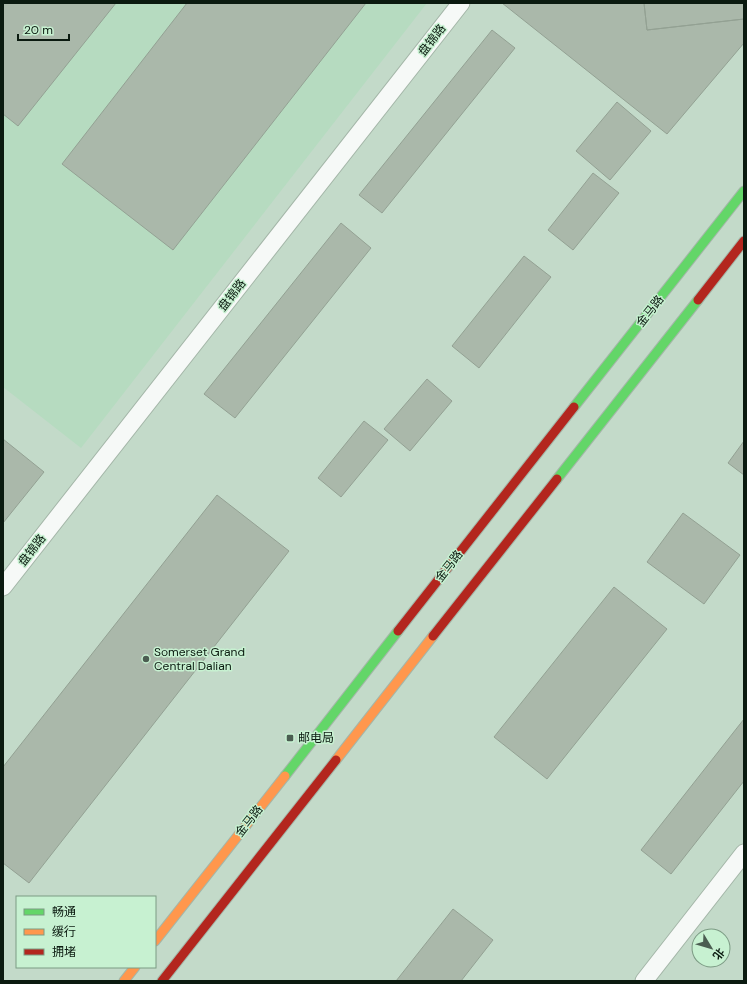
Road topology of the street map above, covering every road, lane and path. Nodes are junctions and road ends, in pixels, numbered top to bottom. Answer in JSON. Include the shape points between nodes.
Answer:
{"nodes":[{"id":1,"x":461,"y":3,"type":"edge"},
{"id":2,"x":744,"y":191,"type":"edge"},
{"id":3,"x":744,"y":241,"type":"edge"},
{"id":4,"x":3,"y":587,"type":"edge"},
{"id":5,"x":744,"y":853,"type":"edge"},
{"id":6,"x":156,"y":940,"type":"edge"},
{"id":7,"x":134,"y":968,"type":"edge"},
{"id":8,"x":124,"y":981,"type":"edge"},
{"id":9,"x":162,"y":981,"type":"edge"},
{"id":10,"x":644,"y":981,"type":"edge"}],
"edges":[{"from":1,"to":4,"type":"street","name":"盘锦路"},
{"from":2,"to":6,"type":"main road","name":"金马路"},
{"from":3,"to":9,"type":"main road"},
{"from":5,"to":10,"type":"street"},
{"from":7,"to":8,"type":"main road"}]}
